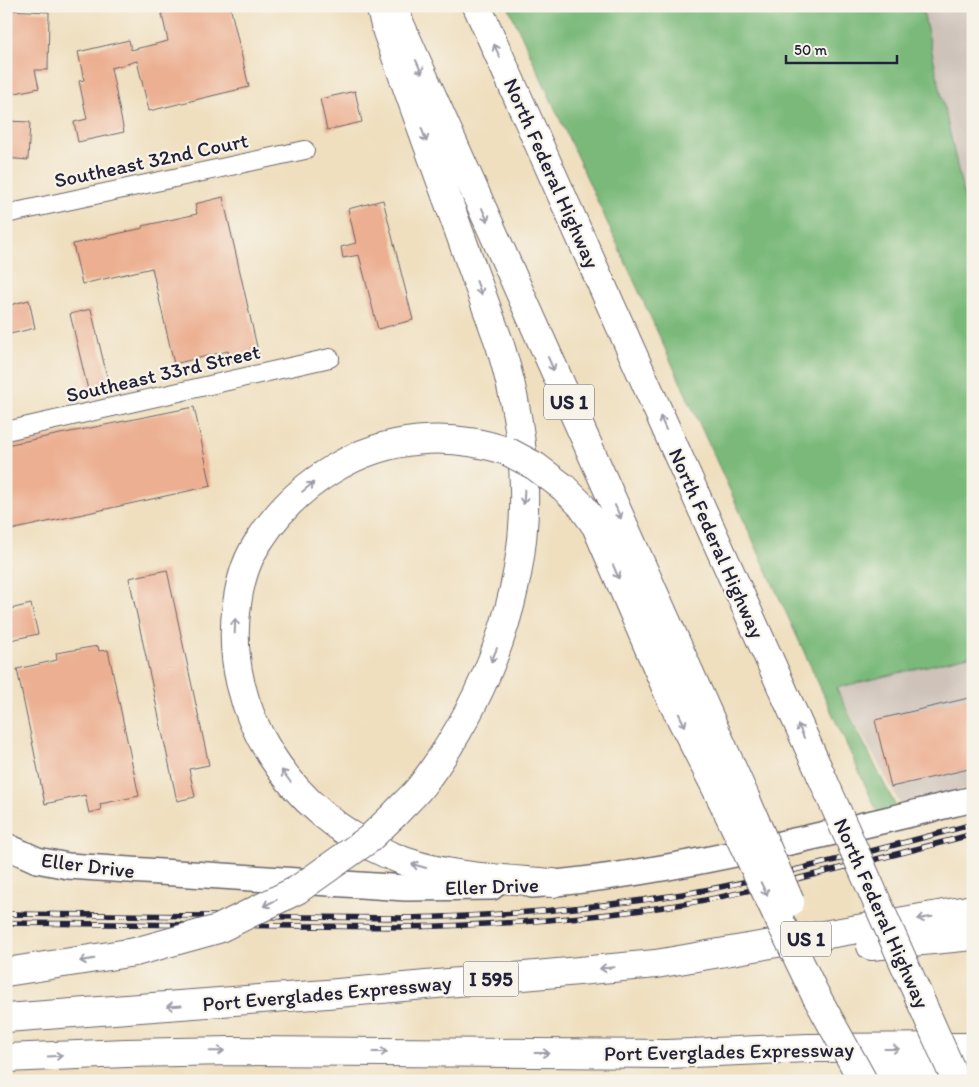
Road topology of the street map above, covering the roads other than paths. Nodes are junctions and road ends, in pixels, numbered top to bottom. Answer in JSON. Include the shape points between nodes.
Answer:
{"nodes":[{"id":1,"x":380,"y":6,"type":"edge"},
{"id":2,"x":392,"y":6,"type":"edge"},
{"id":3,"x":477,"y":6,"type":"edge"},
{"id":4,"x":306,"y":150,"type":"dead end"},
{"id":5,"x":6,"y":214,"type":"edge"},
{"id":6,"x":330,"y":358,"type":"dead end"},
{"id":7,"x":6,"y":431,"type":"edge"},
{"id":8,"x":733,"y":797,"type":"junction"},
{"id":9,"x":973,"y":799,"type":"edge"},
{"id":10,"x":6,"y":846,"type":"edge"},
{"id":11,"x":554,"y":883,"type":"junction"},
{"id":12,"x":973,"y":909,"type":"edge"},
{"id":13,"x":973,"y":936,"type":"edge"},
{"id":14,"x":656,"y":964,"type":"junction"},
{"id":15,"x":6,"y":972,"type":"edge"},
{"id":16,"x":6,"y":1018,"type":"edge"},
{"id":17,"x":973,"y":1047,"type":"edge"},
{"id":18,"x":668,"y":1054,"type":"junction"},
{"id":19,"x":6,"y":1058,"type":"edge"},
{"id":20,"x":973,"y":1070,"type":"edge"},
{"id":21,"x":862,"y":1081,"type":"edge"},
{"id":22,"x":867,"y":1081,"type":"edge"},
{"id":23,"x":956,"y":1081,"type":"edge"}],
"edges":[{"from":1,"to":15,"type":"main road","one_way":true,"bridge":true,"via":[[509,376],[520,434],[524,487],[522,544],[501,639],[458,732],[424,782],[369,839],[297,890],[218,929],[135,952]]},
{"from":2,"to":8,"type":"main road","number":"US 1","one_way":true},
{"from":23,"to":3,"type":"main road","name":"North Federal Highway","one_way":true,"bridge":true},
{"from":4,"to":5,"type":"street","name":"Southeast 32nd Court"},
{"from":6,"to":7,"type":"street","name":"Southeast 33rd Street"},
{"from":11,"to":8,"type":"main road","one_way":true,"bridge":true,"via":[[432,870],[368,846],[313,807],[288,780],[257,731],[245,700],[235,651],[238,598],[247,565],[260,538],[298,495],[359,455],[409,441],[459,440],[507,451],[535,466],[563,487],[589,515],[666,688]]},
{"from":8,"to":21,"type":"main road","one_way":true,"bridge":true,"via":[[814,992]]},
{"from":8,"to":22,"type":"main road","number":"US 1","bridge":true},
{"from":9,"to":11,"type":"street","name":"Eller Drive","via":[[692,864]]},
{"from":10,"to":11,"type":"street","name":"Eller Drive","via":[[51,863],[166,873],[406,888]]},
{"from":12,"to":14,"type":"main road","name":"Port Everglades Expressway","one_way":true},
{"from":13,"to":14,"type":"main road","via":[[784,956]]},
{"from":14,"to":16,"type":"main road","name":"Port Everglades Expressway","number":"I 595","one_way":true,"via":[[327,994]]},
{"from":18,"to":17,"type":"main road","name":"Port Everglades Expressway","one_way":true,"via":[[808,1048]]},
{"from":19,"to":18,"type":"main road","name":"Port Everglades Expressway","one_way":true,"via":[[231,1051]]},
{"from":18,"to":20,"type":"main road","via":[[807,1064]]}]}
